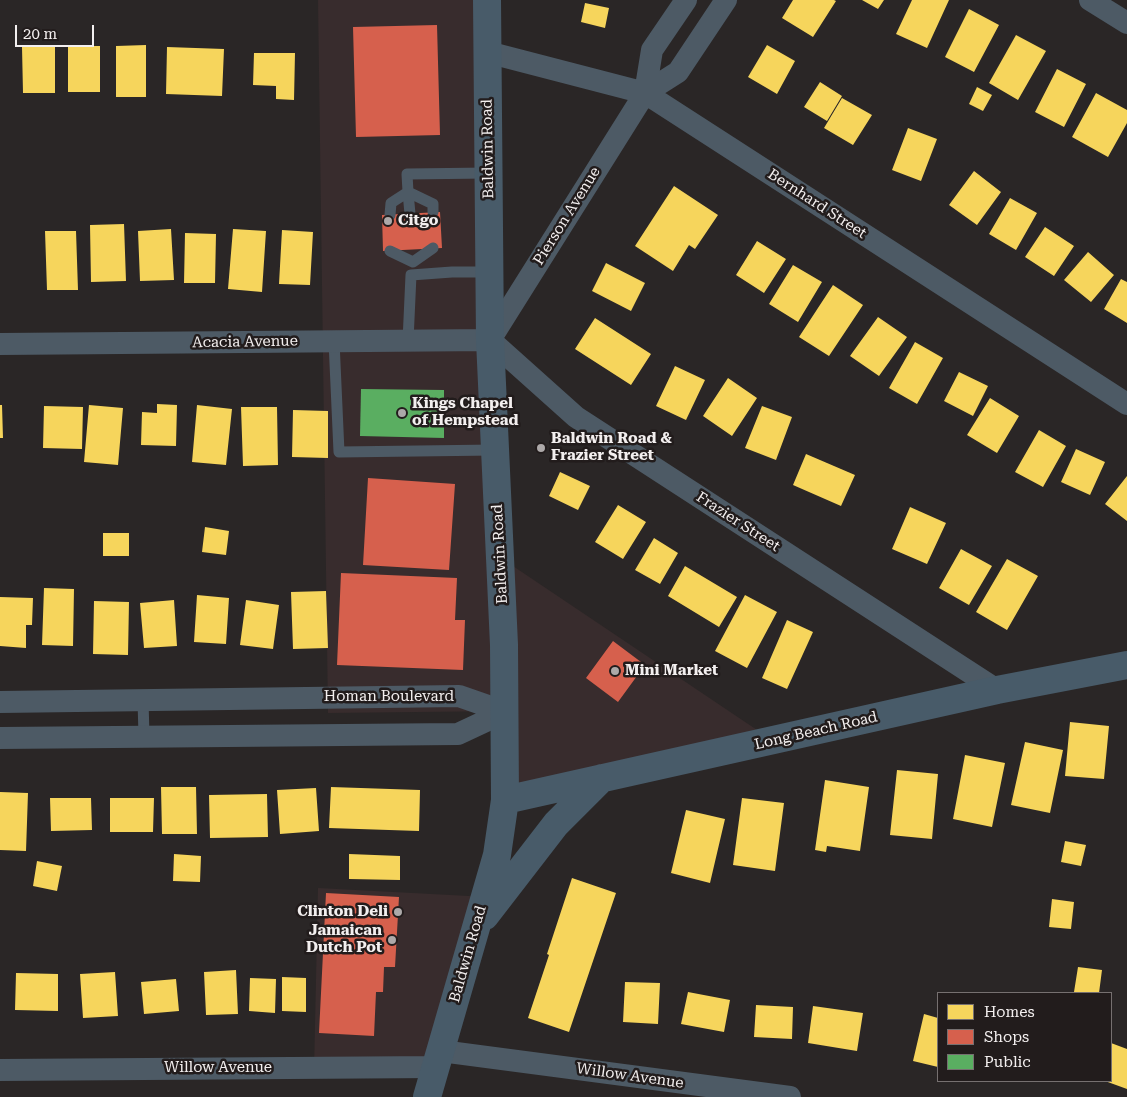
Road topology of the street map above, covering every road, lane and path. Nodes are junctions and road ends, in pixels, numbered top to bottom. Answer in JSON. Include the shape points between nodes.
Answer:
{"nodes":[{"id":1,"x":486,"y":0,"type":"edge"},
{"id":2,"x":686,"y":0,"type":"edge"},
{"id":3,"x":726,"y":0,"type":"edge"},
{"id":4,"x":1090,"y":0,"type":"edge"},
{"id":5,"x":1127,"y":23,"type":"edge"},
{"id":6,"x":487,"y":52,"type":"junction"},
{"id":7,"x":645,"y":93,"type":"junction"},
{"id":8,"x":488,"y":173,"type":"junction"},
{"id":9,"x":408,"y":192,"type":"junction"},
{"id":10,"x":434,"y":212,"type":"dead end"},
{"id":11,"x":390,"y":214,"type":"dead end"},
{"id":12,"x":410,"y":214,"type":"dead end"},
{"id":13,"x":433,"y":248,"type":"dead end"},
{"id":14,"x":412,"y":250,"type":"dead end"},
{"id":15,"x":390,"y":251,"type":"dead end"},
{"id":16,"x":413,"y":262,"type":"junction"},
{"id":17,"x":489,"y":272,"type":"junction"},
{"id":18,"x":410,"y":276,"type":"junction"},
{"id":19,"x":490,"y":340,"type":"junction"},
{"id":20,"x":334,"y":341,"type":"junction"},
{"id":21,"x":408,"y":341,"type":"junction"},
{"id":22,"x":0,"y":344,"type":"edge"},
{"id":23,"x":1127,"y":404,"type":"edge"},
{"id":24,"x":495,"y":450,"type":"junction"},
{"id":25,"x":1127,"y":665,"type":"edge"},
{"id":26,"x":997,"y":690,"type":"junction"},
{"id":27,"x":143,"y":700,"type":"junction"},
{"id":28,"x":0,"y":702,"type":"edge"},
{"id":29,"x":505,"y":712,"type":"junction"},
{"id":30,"x":144,"y":736,"type":"junction"},
{"id":31,"x":0,"y":738,"type":"edge"},
{"id":32,"x":602,"y":778,"type":"junction"},
{"id":33,"x":505,"y":800,"type":"junction"},
{"id":34,"x":476,"y":927,"type":"junction"},
{"id":35,"x":438,"y":1059,"type":"junction"},
{"id":36,"x":0,"y":1070,"type":"edge"},
{"id":37,"x":427,"y":1097,"type":"edge"},
{"id":38,"x":790,"y":1097,"type":"edge"}],
"edges":[{"from":1,"to":6,"type":"main road","name":"Baldwin Road"},
{"from":2,"to":7,"type":"street","name":"Pierson Avenue","via":[[652,50]]},
{"from":3,"to":7,"type":"street","name":"Pierson Avenue","via":[[678,72]]},
{"from":4,"to":5,"type":"street"},
{"from":6,"to":7,"type":"street","name":"Bernhard Street"},
{"from":6,"to":8,"type":"main road","name":"Baldwin Road"},
{"from":7,"to":19,"type":"street","name":"Pierson Avenue"},
{"from":7,"to":23,"type":"street","name":"Bernhard Street"},
{"from":8,"to":9,"type":"lane","via":[[407,174]]},
{"from":8,"to":17,"type":"main road","name":"Baldwin Road"},
{"from":9,"to":10,"type":"lane","via":[[433,204]]},
{"from":9,"to":11,"type":"lane","via":[[390,203]]},
{"from":9,"to":12,"type":"lane"},
{"from":13,"to":16,"type":"lane"},
{"from":14,"to":16,"type":"lane"},
{"from":15,"to":16,"type":"lane"},
{"from":16,"to":18,"type":"lane"},
{"from":17,"to":18,"type":"lane"},
{"from":17,"to":19,"type":"main road","name":"Baldwin Road"},
{"from":18,"to":21,"type":"lane"},
{"from":19,"to":21,"type":"street","name":"Acacia Avenue"},
{"from":19,"to":24,"type":"main road","name":"Baldwin Road"},
{"from":19,"to":26,"type":"street","name":"Frazier Street","via":[[576,417]]},
{"from":20,"to":21,"type":"street","name":"Acacia Avenue"},
{"from":20,"to":22,"type":"street","name":"Acacia Avenue"},
{"from":20,"to":24,"type":"lane","via":[[339,452]]},
{"from":24,"to":29,"type":"main road","name":"Baldwin Road"},
{"from":25,"to":26,"type":"main road","name":"Long Beach Road"},
{"from":26,"to":32,"type":"main road","name":"Long Beach Road"},
{"from":27,"to":28,"type":"street","name":"Homan Boulevard"},
{"from":27,"to":29,"type":"street","name":"Homan Boulevard","via":[[459,696]]},
{"from":27,"to":30,"type":"lane"},
{"from":29,"to":30,"type":"street","via":[[458,734]]},
{"from":29,"to":33,"type":"main road","name":"Baldwin Road"},
{"from":30,"to":31,"type":"street"},
{"from":32,"to":33,"type":"main road","name":"Long Beach Road"},
{"from":32,"to":34,"type":"main road","via":[[556,824]]},
{"from":33,"to":34,"type":"main road","name":"Baldwin Road","via":[[497,855]]},
{"from":34,"to":35,"type":"main road","name":"Baldwin Road"},
{"from":35,"to":36,"type":"street","name":"Willow Avenue"},
{"from":35,"to":37,"type":"main road","name":"Baldwin Road"},
{"from":35,"to":38,"type":"street","name":"Willow Avenue"}]}
